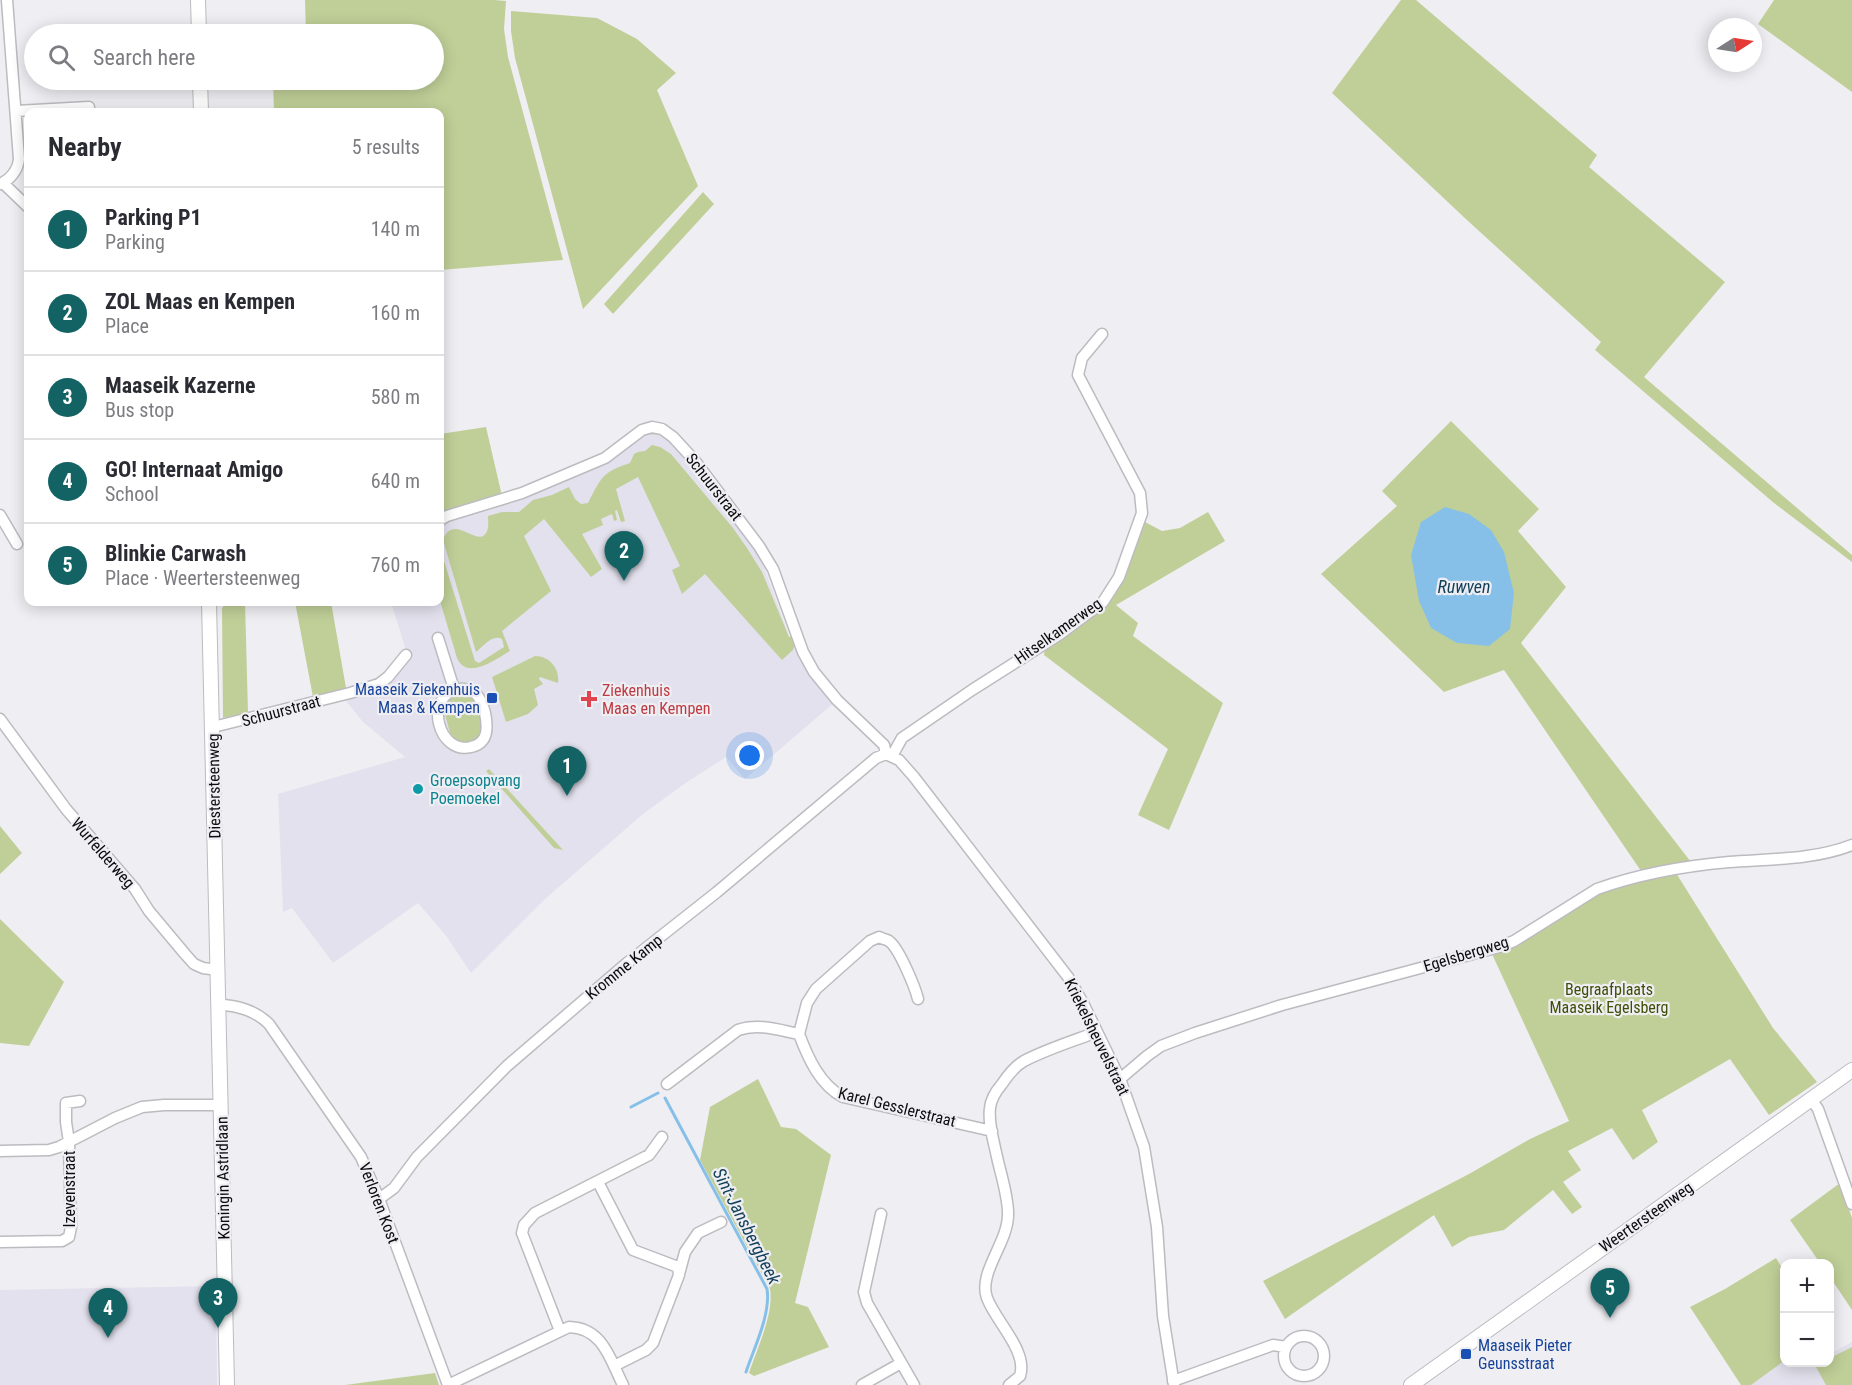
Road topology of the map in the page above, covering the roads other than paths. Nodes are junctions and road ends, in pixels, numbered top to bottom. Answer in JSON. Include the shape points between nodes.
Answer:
{"nodes":[{"id":1,"x":7,"y":0,"type":"edge"},
{"id":2,"x":198,"y":0,"type":"edge"},
{"id":3,"x":199,"y":24,"type":"edge"},
{"id":4,"x":200,"y":90,"type":"edge"},
{"id":5,"x":71,"y":108,"type":"edge"},
{"id":6,"x":89,"y":108,"type":"edge"},
{"id":7,"x":201,"y":108,"type":"edge"},
{"id":8,"x":16,"y":111,"type":"junction"},
{"id":9,"x":24,"y":111,"type":"edge"},
{"id":10,"x":2,"y":183,"type":"edge"},
{"id":11,"x":24,"y":203,"type":"edge"},
{"id":12,"x":1102,"y":334,"type":"dead end"},
{"id":13,"x":0,"y":515,"type":"edge"},
{"id":14,"x":444,"y":518,"type":"edge"},
{"id":15,"x":17,"y":544,"type":"dead end"},
{"id":16,"x":209,"y":606,"type":"edge"},
{"id":17,"x":438,"y":638,"type":"dead end"},
{"id":18,"x":406,"y":655,"type":"dead end"},
{"id":19,"x":454,"y":689,"type":"junction"},
{"id":20,"x":0,"y":719,"type":"edge"},
{"id":21,"x":213,"y":727,"type":"junction"},
{"id":22,"x":889,"y":755,"type":"junction"},
{"id":23,"x":1852,"y":845,"type":"edge"},
{"id":24,"x":219,"y":970,"type":"junction"},
{"id":25,"x":918,"y":999,"type":"dead end"},
{"id":26,"x":219,"y":1005,"type":"junction"},
{"id":27,"x":1097,"y":1032,"type":"junction"},
{"id":28,"x":799,"y":1034,"type":"junction"},
{"id":29,"x":1852,"y":1070,"type":"edge"},
{"id":30,"x":1120,"y":1079,"type":"junction"},
{"id":31,"x":667,"y":1084,"type":"dead end"},
{"id":32,"x":1811,"y":1099,"type":"junction"},
{"id":33,"x":80,"y":1101,"type":"dead end"},
{"id":34,"x":221,"y":1105,"type":"junction"},
{"id":35,"x":992,"y":1131,"type":"junction"},
{"id":36,"x":662,"y":1137,"type":"dead end"},
{"id":37,"x":69,"y":1142,"type":"junction"},
{"id":38,"x":0,"y":1151,"type":"edge"},
{"id":39,"x":598,"y":1182,"type":"junction"},
{"id":40,"x":379,"y":1199,"type":"junction"},
{"id":41,"x":1852,"y":1203,"type":"edge"},
{"id":42,"x":881,"y":1214,"type":"dead end"},
{"id":43,"x":721,"y":1222,"type":"dead end"},
{"id":44,"x":0,"y":1242,"type":"edge"},
{"id":45,"x":679,"y":1275,"type":"junction"},
{"id":46,"x":560,"y":1331,"type":"junction"},
{"id":47,"x":1286,"y":1347,"type":"dead end"},
{"id":48,"x":901,"y":1363,"type":"junction"},
{"id":49,"x":614,"y":1366,"type":"junction"},
{"id":50,"x":1174,"y":1383,"type":"edge"},
{"id":51,"x":228,"y":1385,"type":"edge"},
{"id":52,"x":448,"y":1385,"type":"edge"},
{"id":53,"x":623,"y":1385,"type":"edge"},
{"id":54,"x":862,"y":1385,"type":"edge"},
{"id":55,"x":914,"y":1385,"type":"edge"},
{"id":56,"x":1009,"y":1385,"type":"edge"},
{"id":57,"x":1411,"y":1385,"type":"edge"}],
"edges":[{"from":1,"to":8,"type":"street"},
{"from":2,"to":3,"type":"main road"},
{"from":4,"to":7,"type":"main road"},
{"from":5,"to":6,"type":"street"},
{"from":8,"to":9,"type":"street"},
{"from":8,"to":10,"type":"street","via":[[18,165]]},
{"from":10,"to":11,"type":"street"},
{"from":12,"to":22,"type":"street","name":"Hitselkamerweg","via":[[1082,358],[1078,375],[1140,493],[1142,513],[1119,578],[1103,602],[902,738]]},
{"from":13,"to":15,"type":"street"},
{"from":14,"to":22,"type":"street","name":"Schuurstraat","via":[[522,493],[605,458],[642,430],[662,429],[695,461],[759,546],[773,569],[814,672]]},
{"from":16,"to":21,"type":"main road","name":"Diestersteenweg"},
{"from":17,"to":19,"type":"street"},
{"from":18,"to":21,"type":"street","name":"Schuurstraat","via":[[379,684]]},
{"from":19,"to":19,"type":"street","via":[[439,704],[442,733],[453,745],[472,747],[483,741],[487,731],[483,704],[471,690]]},
{"from":20,"to":24,"type":"street","name":"Wurfelderweg","via":[[66,809],[185,954],[194,964]]},
{"from":21,"to":24,"type":"main road","name":"Diestersteenweg"},
{"from":22,"to":27,"type":"street","name":"Kriekelsheuvelstraat","via":[[914,777],[1068,977]]},
{"from":22,"to":40,"type":"street","name":"Kromme Kamp","via":[[876,758],[507,1066],[417,1157],[394,1188]]},
{"from":23,"to":30,"type":"street","name":"Egelsbergweg","via":[[1825,853],[1668,870],[1609,884],[1499,947],[1282,1005],[1195,1033],[1161,1046]]},
{"from":24,"to":26,"type":"main road","name":"Koningin Astridlaan"},
{"from":25,"to":28,"type":"street","via":[[900,957],[890,942],[879,937],[816,989],[807,1003]]},
{"from":26,"to":34,"type":"main road","name":"Koningin Astridlaan"},
{"from":26,"to":40,"type":"street","name":"Verloren Kost","via":[[251,1011],[268,1024],[362,1157]]},
{"from":27,"to":30,"type":"street","name":"Kriekelsheuvelstraat"},
{"from":27,"to":35,"type":"street","via":[[1023,1061],[1012,1070],[990,1105]]},
{"from":28,"to":31,"type":"street","via":[[758,1026],[738,1029]]},
{"from":28,"to":35,"type":"street","name":"Karel Gesslerstraat","via":[[824,1082],[843,1097]]},
{"from":29,"to":32,"type":"main road","name":"Weertersteenweg"},
{"from":30,"to":50,"type":"street","name":"Kriekelsheuvelstraat","via":[[1144,1147],[1152,1189],[1163,1316]]},
{"from":32,"to":41,"type":"street"},
{"from":32,"to":57,"type":"main road","name":"Weertersteenweg"},
{"from":33,"to":37,"type":"street","name":"Izevenstraat","via":[[66,1103]]},
{"from":34,"to":37,"type":"street","name":"Izevenstraat","via":[[142,1107]]},
{"from":34,"to":51,"type":"main road","name":"Koningin Astridlaan"},
{"from":35,"to":56,"type":"street","via":[[1008,1213],[1007,1229],[984,1287],[1022,1362],[1020,1376]]},
{"from":36,"to":39,"type":"street","via":[[649,1155]]},
{"from":37,"to":38,"type":"street","name":"Izevenstraat","via":[[49,1150]]},
{"from":37,"to":44,"type":"street","name":"Izevenstraat","via":[[69,1237],[62,1241]]},
{"from":39,"to":45,"type":"street","via":[[633,1250],[678,1267]]},
{"from":39,"to":46,"type":"street","via":[[535,1213],[524,1225],[522,1233]]},
{"from":40,"to":52,"type":"street","name":"Verloren Kost"},
{"from":42,"to":48,"type":"street","via":[[864,1292]]},
{"from":43,"to":45,"type":"street","via":[[698,1233],[685,1252]]},
{"from":45,"to":49,"type":"street","via":[[653,1343]]},
{"from":46,"to":49,"type":"street","via":[[581,1328],[598,1338]]},
{"from":46,"to":52,"type":"street"},
{"from":47,"to":50,"type":"street","name":"Kriekelsheuvelstraat","via":[[1273,1346]]},
{"from":48,"to":54,"type":"street"},
{"from":48,"to":55,"type":"street"},
{"from":49,"to":53,"type":"street"}]}
